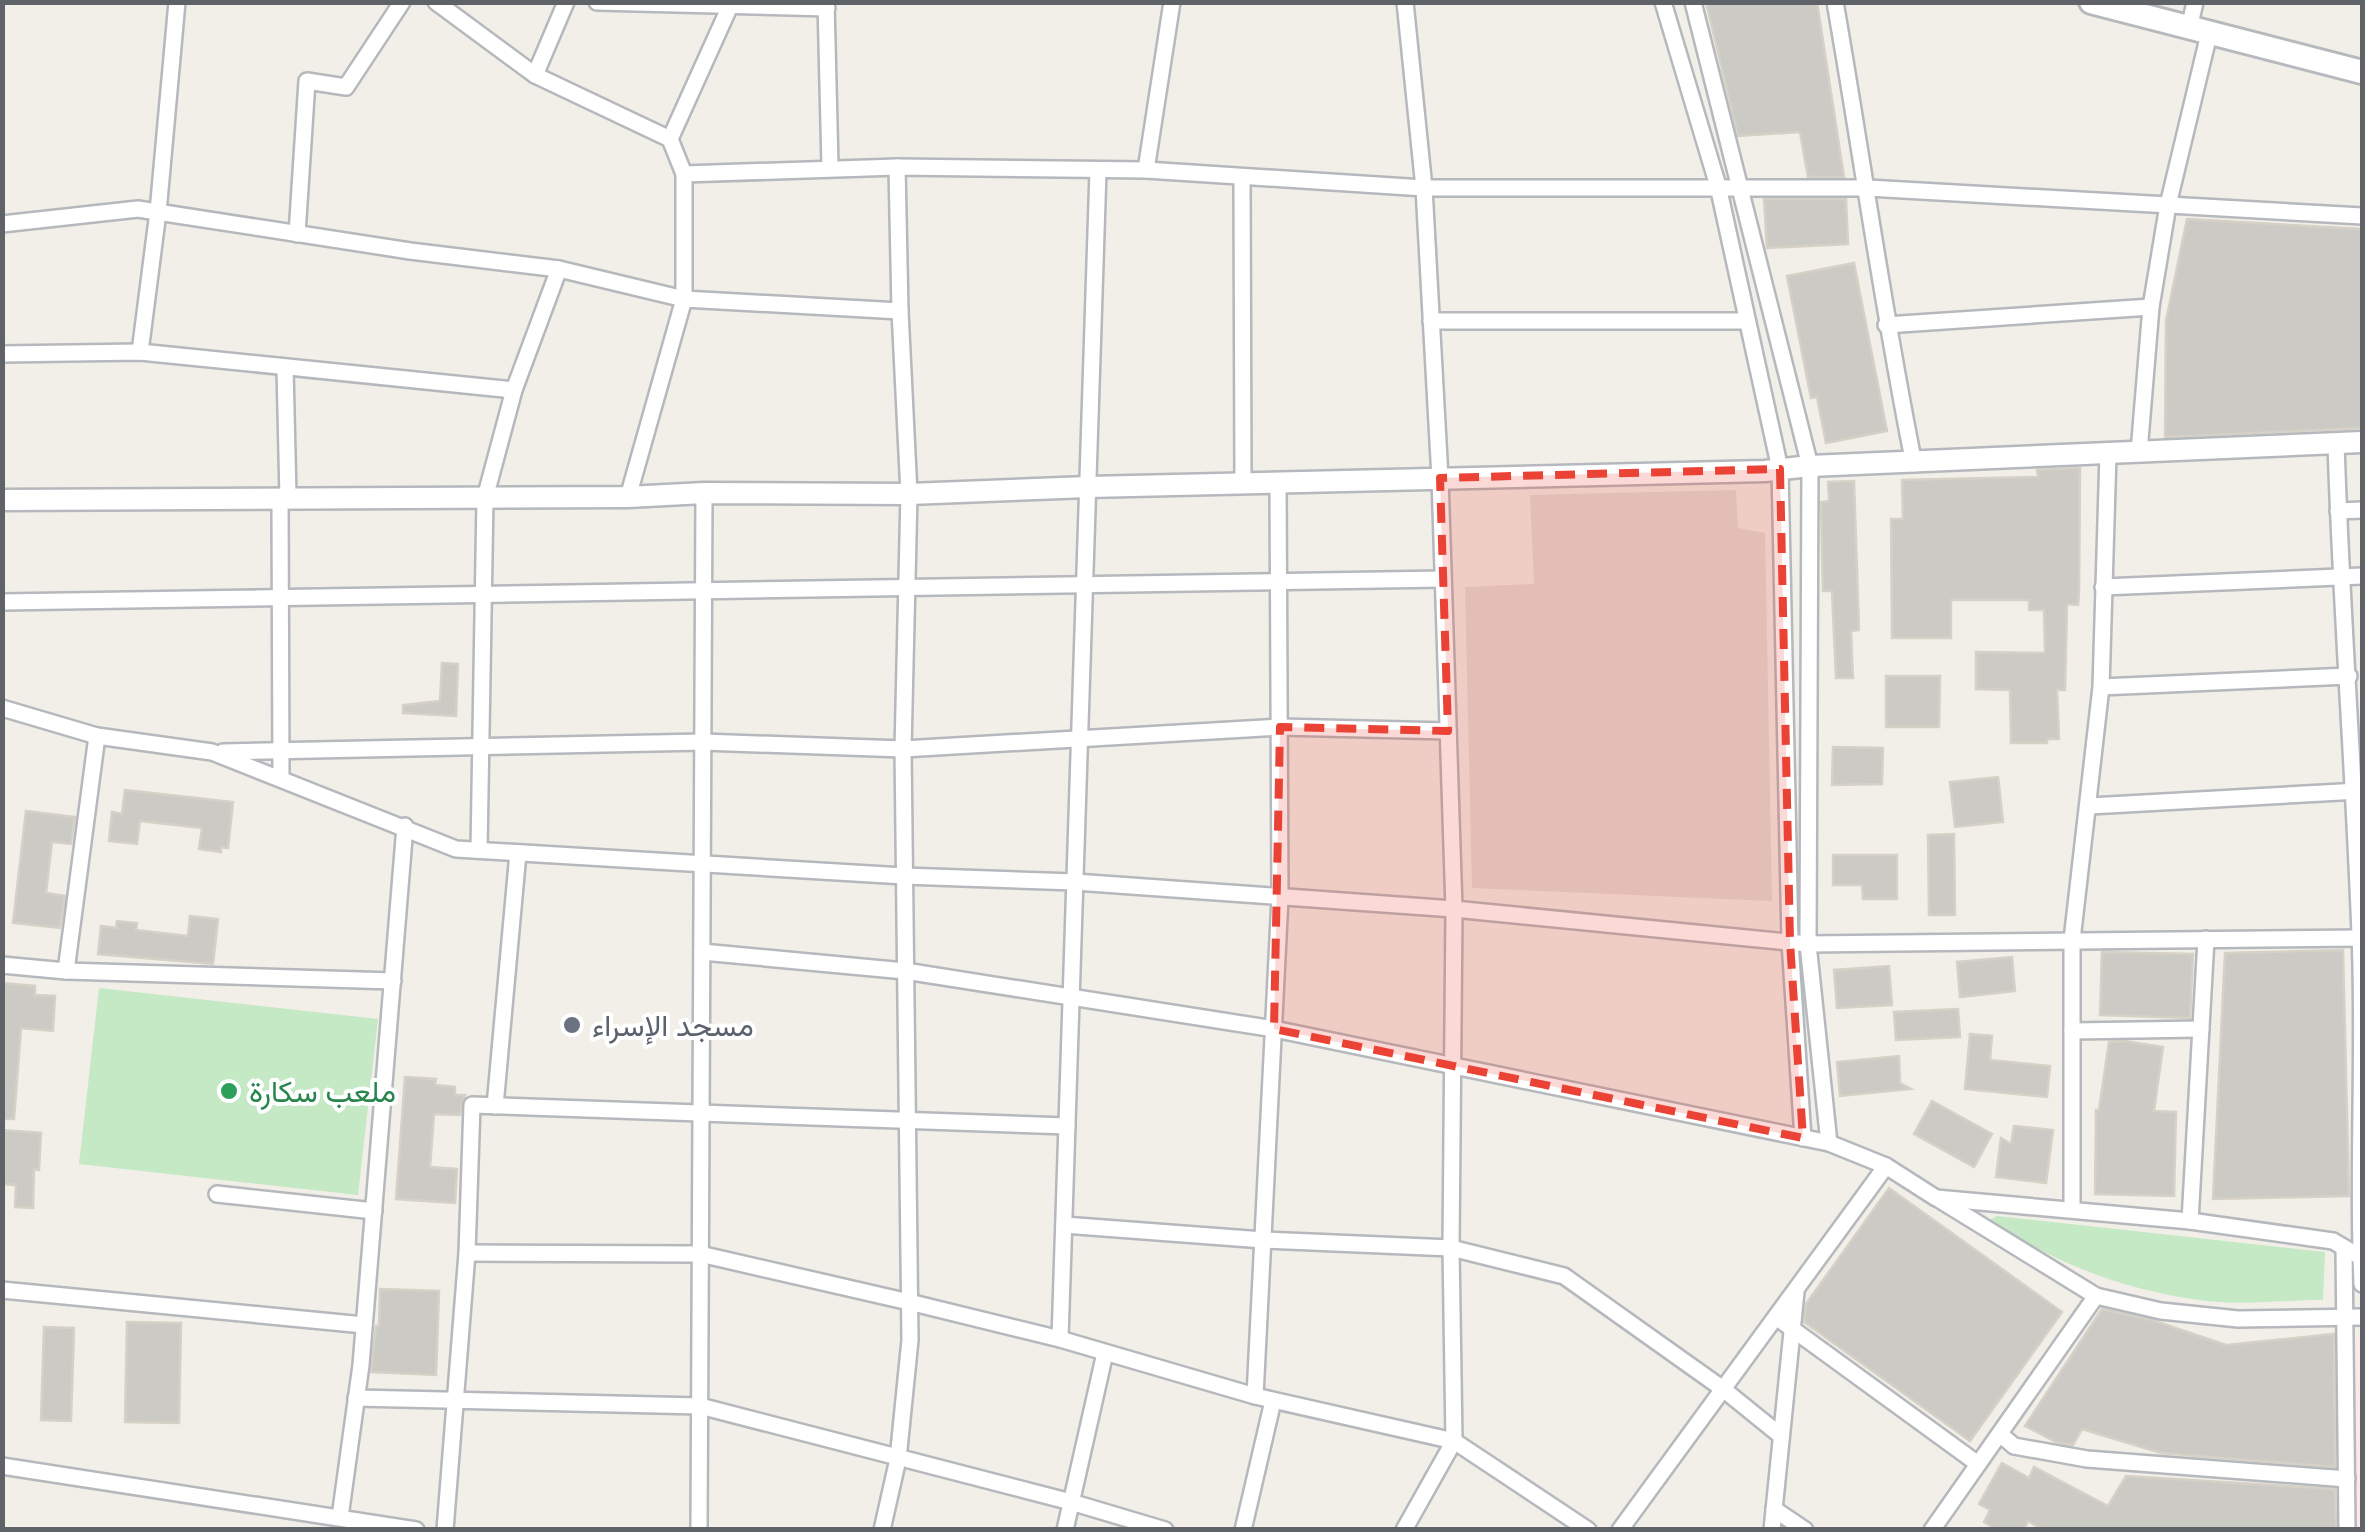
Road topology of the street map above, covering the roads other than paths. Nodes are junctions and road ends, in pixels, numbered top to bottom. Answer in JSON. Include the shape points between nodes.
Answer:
{"nodes":[{"id":1,"x":177,"y":2,"type":"edge"},
{"id":2,"x":402,"y":2,"type":"edge"},
{"id":3,"x":436,"y":2,"type":"edge"},
{"id":4,"x":566,"y":2,"type":"edge"},
{"id":5,"x":597,"y":2,"type":"edge"},
{"id":6,"x":1172,"y":2,"type":"edge"},
{"id":7,"x":1404,"y":2,"type":"edge"},
{"id":8,"x":1663,"y":2,"type":"edge"},
{"id":9,"x":1693,"y":2,"type":"edge"},
{"id":10,"x":1835,"y":2,"type":"edge"},
{"id":11,"x":2091,"y":2,"type":"edge"},
{"id":12,"x":2195,"y":2,"type":"edge"},
{"id":13,"x":826,"y":5,"type":"edge"},
{"id":14,"x":730,"y":6,"type":"junction"},
{"id":15,"x":2199,"y":31,"type":"junction"},
{"id":16,"x":2362,"y":72,"type":"edge"},
{"id":17,"x":535,"y":75,"type":"junction"},
{"id":18,"x":670,"y":139,"type":"junction"},
{"id":19,"x":830,"y":167,"type":"junction"},
{"id":20,"x":897,"y":167,"type":"junction"},
{"id":21,"x":1146,"y":170,"type":"junction"},
{"id":22,"x":1098,"y":171,"type":"junction"},
{"id":23,"x":684,"y":174,"type":"junction"},
{"id":24,"x":1242,"y":178,"type":"junction"},
{"id":25,"x":1718,"y":186,"type":"junction"},
{"id":26,"x":1741,"y":186,"type":"junction"},
{"id":27,"x":1424,"y":188,"type":"junction"},
{"id":28,"x":1868,"y":188,"type":"junction"},
{"id":29,"x":2168,"y":205,"type":"junction"},
{"id":30,"x":158,"y":212,"type":"junction"},
{"id":31,"x":2362,"y":216,"type":"edge"},
{"id":32,"x":2,"y":224,"type":"edge"},
{"id":33,"x":297,"y":234,"type":"junction"},
{"id":34,"x":558,"y":269,"type":"junction"},
{"id":35,"x":684,"y":299,"type":"junction"},
{"id":36,"x":2151,"y":308,"type":"junction"},
{"id":37,"x":900,"y":312,"type":"junction"},
{"id":38,"x":1431,"y":321,"type":"junction"},
{"id":39,"x":1747,"y":322,"type":"junction"},
{"id":40,"x":1886,"y":326,"type":"junction"},
{"id":41,"x":140,"y":352,"type":"junction"},
{"id":42,"x":2,"y":354,"type":"edge"},
{"id":43,"x":285,"y":368,"type":"junction"},
{"id":44,"x":514,"y":390,"type":"junction"},
{"id":45,"x":2362,"y":442,"type":"edge"},
{"id":46,"x":2336,"y":443,"type":"junction"},
{"id":47,"x":2139,"y":452,"type":"junction"},
{"id":48,"x":2108,"y":454,"type":"junction"},
{"id":49,"x":1914,"y":464,"type":"junction"},
{"id":50,"x":1810,"y":466,"type":"junction"},
{"id":51,"x":1780,"y":469,"type":"junction"},
{"id":52,"x":1440,"y":478,"type":"junction"},
{"id":53,"x":1278,"y":482,"type":"junction"},
{"id":54,"x":1243,"y":483,"type":"junction"},
{"id":55,"x":1088,"y":487,"type":"junction"},
{"id":56,"x":704,"y":492,"type":"junction"},
{"id":57,"x":909,"y":494,"type":"junction"},
{"id":58,"x":628,"y":497,"type":"junction"},
{"id":59,"x":284,"y":498,"type":"junction"},
{"id":60,"x":485,"y":498,"type":"junction"},
{"id":61,"x":2,"y":500,"type":"edge"},
{"id":62,"x":2362,"y":510,"type":"edge"},
{"id":63,"x":2338,"y":511,"type":"junction"},
{"id":64,"x":2340,"y":576,"type":"junction"},
{"id":65,"x":2362,"y":576,"type":"edge"},
{"id":66,"x":1443,"y":580,"type":"junction"},
{"id":67,"x":1279,"y":583,"type":"junction"},
{"id":68,"x":1084,"y":585,"type":"junction"},
{"id":69,"x":2104,"y":586,"type":"junction"},
{"id":70,"x":907,"y":588,"type":"junction"},
{"id":71,"x":704,"y":591,"type":"junction"},
{"id":72,"x":484,"y":595,"type":"junction"},
{"id":73,"x":280,"y":598,"type":"junction"},
{"id":74,"x":2,"y":602,"type":"edge"},
{"id":75,"x":2348,"y":676,"type":"junction"},
{"id":76,"x":2100,"y":686,"type":"junction"},
{"id":77,"x":2,"y":708,"type":"edge"},
{"id":78,"x":1280,"y":727,"type":"junction"},
{"id":79,"x":1448,"y":731,"type":"junction"},
{"id":80,"x":97,"y":736,"type":"junction"},
{"id":81,"x":1080,"y":736,"type":"junction"},
{"id":82,"x":703,"y":742,"type":"junction"},
{"id":83,"x":481,"y":746,"type":"junction"},
{"id":84,"x":903,"y":749,"type":"junction"},
{"id":85,"x":281,"y":751,"type":"junction"},
{"id":86,"x":212,"y":752,"type":"junction"},
{"id":87,"x":282,"y":779,"type":"junction"},
{"id":88,"x":2357,"y":791,"type":"edge"},
{"id":89,"x":2090,"y":806,"type":"junction"},
{"id":90,"x":405,"y":826,"type":"junction"},
{"id":91,"x":479,"y":850,"type":"junction"},
{"id":92,"x":518,"y":852,"type":"junction"},
{"id":93,"x":702,"y":863,"type":"junction"},
{"id":94,"x":904,"y":876,"type":"junction"},
{"id":95,"x":1074,"y":882,"type":"junction"},
{"id":96,"x":1280,"y":898,"type":"junction"},
{"id":97,"x":1454,"y":909,"type":"junction"},
{"id":98,"x":2361,"y":938,"type":"edge"},
{"id":99,"x":2206,"y":939,"type":"junction"},
{"id":100,"x":2072,"y":940,"type":"junction"},
{"id":101,"x":1790,"y":942,"type":"junction"},
{"id":102,"x":1808,"y":944,"type":"junction"},
{"id":103,"x":702,"y":952,"type":"junction"},
{"id":104,"x":2,"y":966,"type":"edge"},
{"id":105,"x":66,"y":972,"type":"junction"},
{"id":106,"x":906,"y":972,"type":"junction"},
{"id":107,"x":392,"y":981,"type":"junction"},
{"id":108,"x":1071,"y":996,"type":"junction"},
{"id":109,"x":1274,"y":1029,"type":"junction"},
{"id":110,"x":2201,"y":1029,"type":"junction"},
{"id":111,"x":2072,"y":1031,"type":"junction"},
{"id":112,"x":1454,"y":1064,"type":"junction"},
{"id":113,"x":494,"y":1106,"type":"junction"},
{"id":114,"x":701,"y":1113,"type":"junction"},
{"id":115,"x":907,"y":1123,"type":"junction"},
{"id":116,"x":1067,"y":1126,"type":"junction"},
{"id":117,"x":1803,"y":1138,"type":"junction"},
{"id":118,"x":1829,"y":1143,"type":"junction"},
{"id":119,"x":1886,"y":1166,"type":"junction"},
{"id":120,"x":217,"y":1194,"type":"dead end"},
{"id":121,"x":1936,"y":1198,"type":"junction"},
{"id":122,"x":2072,"y":1208,"type":"junction"},
{"id":123,"x":374,"y":1211,"type":"junction"},
{"id":124,"x":2190,"y":1221,"type":"junction"},
{"id":125,"x":1064,"y":1225,"type":"junction"},
{"id":126,"x":1263,"y":1240,"type":"junction"},
{"id":127,"x":1450,"y":1248,"type":"junction"},
{"id":128,"x":2344,"y":1248,"type":"junction"},
{"id":129,"x":468,"y":1253,"type":"junction"},
{"id":130,"x":700,"y":1254,"type":"junction"},
{"id":131,"x":2362,"y":1258,"type":"edge"},
{"id":132,"x":2362,"y":1284,"type":"edge"},
{"id":133,"x":1797,"y":1288,"type":"junction"},
{"id":134,"x":2,"y":1290,"type":"edge"},
{"id":135,"x":2096,"y":1296,"type":"junction"},
{"id":136,"x":909,"y":1302,"type":"junction"},
{"id":137,"x":1776,"y":1317,"type":"junction"},
{"id":138,"x":2362,"y":1317,"type":"edge"},
{"id":139,"x":2345,"y":1318,"type":"junction"},
{"id":140,"x":364,"y":1325,"type":"junction"},
{"id":141,"x":1792,"y":1327,"type":"junction"},
{"id":142,"x":1060,"y":1340,"type":"junction"},
{"id":143,"x":1105,"y":1352,"type":"junction"},
{"id":144,"x":1723,"y":1389,"type":"junction"},
{"id":145,"x":1255,"y":1396,"type":"junction"},
{"id":146,"x":356,"y":1398,"type":"junction"},
{"id":147,"x":454,"y":1400,"type":"junction"},
{"id":148,"x":1273,"y":1401,"type":"junction"},
{"id":149,"x":700,"y":1406,"type":"junction"},
{"id":150,"x":2000,"y":1434,"type":"junction"},
{"id":151,"x":1781,"y":1436,"type":"junction"},
{"id":152,"x":1454,"y":1441,"type":"junction"},
{"id":153,"x":898,"y":1459,"type":"junction"},
{"id":154,"x":1978,"y":1464,"type":"junction"},
{"id":155,"x":2,"y":1466,"type":"edge"},
{"id":156,"x":2347,"y":1479,"type":"junction"},
{"id":157,"x":1071,"y":1502,"type":"junction"},
{"id":158,"x":1774,"y":1510,"type":"junction"},
{"id":159,"x":340,"y":1517,"type":"junction"},
{"id":160,"x":416,"y":1530,"type":"edge"},
{"id":161,"x":445,"y":1530,"type":"edge"},
{"id":162,"x":699,"y":1530,"type":"edge"},
{"id":163,"x":882,"y":1530,"type":"edge"},
{"id":164,"x":1065,"y":1530,"type":"edge"},
{"id":165,"x":1165,"y":1530,"type":"edge"},
{"id":166,"x":1243,"y":1530,"type":"edge"},
{"id":167,"x":1404,"y":1530,"type":"edge"},
{"id":168,"x":1588,"y":1530,"type":"edge"},
{"id":169,"x":1620,"y":1530,"type":"edge"},
{"id":170,"x":1772,"y":1530,"type":"edge"},
{"id":171,"x":1805,"y":1530,"type":"edge"},
{"id":172,"x":1932,"y":1530,"type":"edge"},
{"id":173,"x":2347,"y":1530,"type":"edge"}],
"edges":[{"from":1,"to":30,"type":"street"},
{"from":2,"to":33,"type":"street","via":[[346,87],[307,81]]},
{"from":3,"to":17,"type":"street"},
{"from":4,"to":17,"type":"street"},
{"from":5,"to":14,"type":"street"},
{"from":6,"to":21,"type":"street"},
{"from":7,"to":27,"type":"street"},
{"from":8,"to":25,"type":"street"},
{"from":9,"to":26,"type":"street"},
{"from":10,"to":28,"type":"street"},
{"from":11,"to":15,"type":"main road"},
{"from":12,"to":15,"type":"street"},
{"from":13,"to":14,"type":"street"},
{"from":13,"to":19,"type":"street"},
{"from":14,"to":18,"type":"street"},
{"from":15,"to":16,"type":"main road"},
{"from":15,"to":29,"type":"street"},
{"from":17,"to":18,"type":"street"},
{"from":18,"to":23,"type":"street"},
{"from":19,"to":20,"type":"street"},
{"from":19,"to":23,"type":"street"},
{"from":20,"to":22,"type":"street"},
{"from":20,"to":37,"type":"street"},
{"from":21,"to":22,"type":"street"},
{"from":21,"to":24,"type":"street"},
{"from":22,"to":55,"type":"street"},
{"from":23,"to":35,"type":"street"},
{"from":24,"to":27,"type":"street"},
{"from":24,"to":54,"type":"street"},
{"from":25,"to":26,"type":"street"},
{"from":25,"to":27,"type":"street"},
{"from":25,"to":39,"type":"street"},
{"from":26,"to":28,"type":"street"},
{"from":26,"to":50,"type":"street"},
{"from":27,"to":38,"type":"street"},
{"from":28,"to":29,"type":"street"},
{"from":28,"to":40,"type":"street"},
{"from":29,"to":31,"type":"street"},
{"from":29,"to":36,"type":"street"},
{"from":30,"to":32,"type":"street"},
{"from":30,"to":33,"type":"street"},
{"from":30,"to":41,"type":"street"},
{"from":33,"to":34,"type":"street"},
{"from":34,"to":35,"type":"street"},
{"from":34,"to":44,"type":"street"},
{"from":35,"to":37,"type":"street"},
{"from":35,"to":58,"type":"street"},
{"from":36,"to":40,"type":"street"},
{"from":36,"to":47,"type":"street"},
{"from":37,"to":57,"type":"street"},
{"from":38,"to":39,"type":"street"},
{"from":38,"to":52,"type":"street"},
{"from":39,"to":51,"type":"street"},
{"from":40,"to":49,"type":"street"},
{"from":41,"to":42,"type":"street"},
{"from":41,"to":43,"type":"street"},
{"from":43,"to":44,"type":"street"},
{"from":43,"to":59,"type":"street"},
{"from":44,"to":60,"type":"street"},
{"from":45,"to":46,"type":"street"},
{"from":46,"to":47,"type":"street"},
{"from":46,"to":63,"type":"street"},
{"from":47,"to":48,"type":"street"},
{"from":48,"to":49,"type":"street"},
{"from":48,"to":69,"type":"street"},
{"from":49,"to":50,"type":"street"},
{"from":50,"to":51,"type":"street"},
{"from":50,"to":102,"type":"street"},
{"from":51,"to":52,"type":"street"},
{"from":51,"to":101,"type":"street"},
{"from":52,"to":53,"type":"street"},
{"from":52,"to":66,"type":"street"},
{"from":53,"to":54,"type":"street"},
{"from":53,"to":67,"type":"street"},
{"from":54,"to":55,"type":"street"},
{"from":55,"to":57,"type":"street"},
{"from":55,"to":68,"type":"street"},
{"from":56,"to":57,"type":"street"},
{"from":56,"to":58,"type":"street"},
{"from":56,"to":71,"type":"street"},
{"from":57,"to":70,"type":"street"},
{"from":58,"to":60,"type":"street"},
{"from":59,"to":60,"type":"street"},
{"from":59,"to":61,"type":"street"},
{"from":59,"to":73,"type":"street"},
{"from":60,"to":72,"type":"street"},
{"from":62,"to":63,"type":"street"},
{"from":63,"to":64,"type":"street"},
{"from":64,"to":65,"type":"street"},
{"from":64,"to":69,"type":"street"},
{"from":64,"to":75,"type":"street"},
{"from":66,"to":67,"type":"street"},
{"from":66,"to":79,"type":"street"},
{"from":67,"to":68,"type":"street"},
{"from":67,"to":78,"type":"street"},
{"from":68,"to":70,"type":"street"},
{"from":68,"to":81,"type":"street"},
{"from":69,"to":76,"type":"street"},
{"from":70,"to":71,"type":"street"},
{"from":70,"to":84,"type":"street"},
{"from":71,"to":72,"type":"street"},
{"from":71,"to":82,"type":"street"},
{"from":72,"to":73,"type":"street"},
{"from":72,"to":83,"type":"street"},
{"from":73,"to":74,"type":"street"},
{"from":73,"to":85,"type":"street"},
{"from":75,"to":76,"type":"street"},
{"from":75,"to":88,"type":"street"},
{"from":76,"to":89,"type":"street"},
{"from":77,"to":80,"type":"street"},
{"from":78,"to":79,"type":"street"},
{"from":78,"to":81,"type":"street"},
{"from":78,"to":96,"type":"street"},
{"from":79,"to":97,"type":"street"},
{"from":80,"to":86,"type":"street"},
{"from":80,"to":105,"type":"street"},
{"from":81,"to":84,"type":"street"},
{"from":81,"to":95,"type":"street"},
{"from":82,"to":83,"type":"street"},
{"from":82,"to":84,"type":"street"},
{"from":82,"to":93,"type":"street"},
{"from":83,"to":85,"type":"street"},
{"from":83,"to":91,"type":"street"},
{"from":84,"to":94,"type":"street"},
{"from":85,"to":86,"type":"street"},
{"from":85,"to":87,"type":"street"},
{"from":86,"to":87,"type":"street"},
{"from":87,"to":90,"type":"street"},
{"from":88,"to":89,"type":"street"},
{"from":88,"to":98,"type":"street"},
{"from":89,"to":100,"type":"street"},
{"from":90,"to":91,"type":"street","via":[[456,849]]},
{"from":90,"to":107,"type":"street"},
{"from":91,"to":92,"type":"street"},
{"from":92,"to":93,"type":"street"},
{"from":92,"to":113,"type":"street"},
{"from":93,"to":94,"type":"street"},
{"from":93,"to":103,"type":"street"},
{"from":94,"to":95,"type":"street"},
{"from":94,"to":106,"type":"street"},
{"from":95,"to":96,"type":"street"},
{"from":95,"to":108,"type":"street"},
{"from":96,"to":97,"type":"street"},
{"from":96,"to":109,"type":"street"},
{"from":97,"to":101,"type":"street"},
{"from":97,"to":112,"type":"street"},
{"from":98,"to":99,"type":"street"},
{"from":98,"to":131,"type":"street"},
{"from":99,"to":100,"type":"street"},
{"from":99,"to":110,"type":"street"},
{"from":100,"to":102,"type":"street"},
{"from":100,"to":111,"type":"street"},
{"from":101,"to":102,"type":"street"},
{"from":101,"to":117,"type":"street"},
{"from":102,"to":118,"type":"street"},
{"from":103,"to":106,"type":"street"},
{"from":103,"to":114,"type":"street"},
{"from":104,"to":105,"type":"street"},
{"from":105,"to":107,"type":"street"},
{"from":106,"to":108,"type":"street"},
{"from":106,"to":115,"type":"street"},
{"from":107,"to":123,"type":"street"},
{"from":108,"to":109,"type":"street"},
{"from":108,"to":116,"type":"street"},
{"from":109,"to":112,"type":"street"},
{"from":109,"to":126,"type":"street"},
{"from":110,"to":111,"type":"street"},
{"from":110,"to":124,"type":"street"},
{"from":111,"to":122,"type":"street"},
{"from":112,"to":117,"type":"street"},
{"from":112,"to":127,"type":"street"},
{"from":113,"to":114,"type":"street"},
{"from":113,"to":129,"type":"street","via":[[472,1105]]},
{"from":114,"to":115,"type":"street"},
{"from":114,"to":130,"type":"street"},
{"from":115,"to":116,"type":"street"},
{"from":115,"to":136,"type":"street"},
{"from":116,"to":125,"type":"street"},
{"from":117,"to":118,"type":"street"},
{"from":118,"to":119,"type":"street"},
{"from":119,"to":121,"type":"street"},
{"from":119,"to":133,"type":"street"},
{"from":120,"to":123,"type":"street"},
{"from":121,"to":122,"type":"street"},
{"from":121,"to":135,"type":"street"},
{"from":122,"to":124,"type":"street"},
{"from":123,"to":140,"type":"street"},
{"from":124,"to":128,"type":"street"},
{"from":125,"to":126,"type":"street"},
{"from":125,"to":142,"type":"street"},
{"from":126,"to":127,"type":"street"},
{"from":126,"to":145,"type":"street"},
{"from":127,"to":144,"type":"street","via":[[1564,1276]]},
{"from":127,"to":152,"type":"street"},
{"from":128,"to":131,"type":"street"},
{"from":128,"to":139,"type":"street"},
{"from":129,"to":130,"type":"street"},
{"from":129,"to":147,"type":"street"},
{"from":130,"to":136,"type":"street"},
{"from":130,"to":149,"type":"street"},
{"from":131,"to":132,"type":"street"},
{"from":133,"to":137,"type":"street"},
{"from":133,"to":141,"type":"street"},
{"from":134,"to":140,"type":"street"},
{"from":135,"to":139,"type":"street","via":[[2238,1319]]},
{"from":135,"to":150,"type":"street"},
{"from":136,"to":142,"type":"street"},
{"from":136,"to":153,"type":"street"},
{"from":137,"to":141,"type":"street"},
{"from":137,"to":144,"type":"street"},
{"from":138,"to":139,"type":"street"},
{"from":139,"to":156,"type":"street"},
{"from":140,"to":146,"type":"street"},
{"from":141,"to":151,"type":"street"},
{"from":141,"to":154,"type":"street"},
{"from":142,"to":143,"type":"street"},
{"from":143,"to":145,"type":"street"},
{"from":143,"to":157,"type":"street"},
{"from":144,"to":151,"type":"street"},
{"from":144,"to":169,"type":"street"},
{"from":145,"to":148,"type":"street"},
{"from":146,"to":147,"type":"street"},
{"from":146,"to":159,"type":"street"},
{"from":147,"to":149,"type":"street"},
{"from":147,"to":161,"type":"street"},
{"from":148,"to":152,"type":"street"},
{"from":148,"to":166,"type":"street"},
{"from":149,"to":153,"type":"street"},
{"from":149,"to":162,"type":"street"},
{"from":150,"to":154,"type":"street"},
{"from":150,"to":156,"type":"street","via":[[2014,1446],[2087,1459]]},
{"from":151,"to":158,"type":"street"},
{"from":152,"to":167,"type":"street"},
{"from":152,"to":168,"type":"street"},
{"from":153,"to":157,"type":"street"},
{"from":153,"to":163,"type":"street"},
{"from":154,"to":172,"type":"street"},
{"from":155,"to":159,"type":"street"},
{"from":156,"to":173,"type":"street"},
{"from":157,"to":164,"type":"street"},
{"from":157,"to":165,"type":"street"},
{"from":158,"to":170,"type":"street"},
{"from":158,"to":171,"type":"street"},
{"from":159,"to":160,"type":"street"}]}
